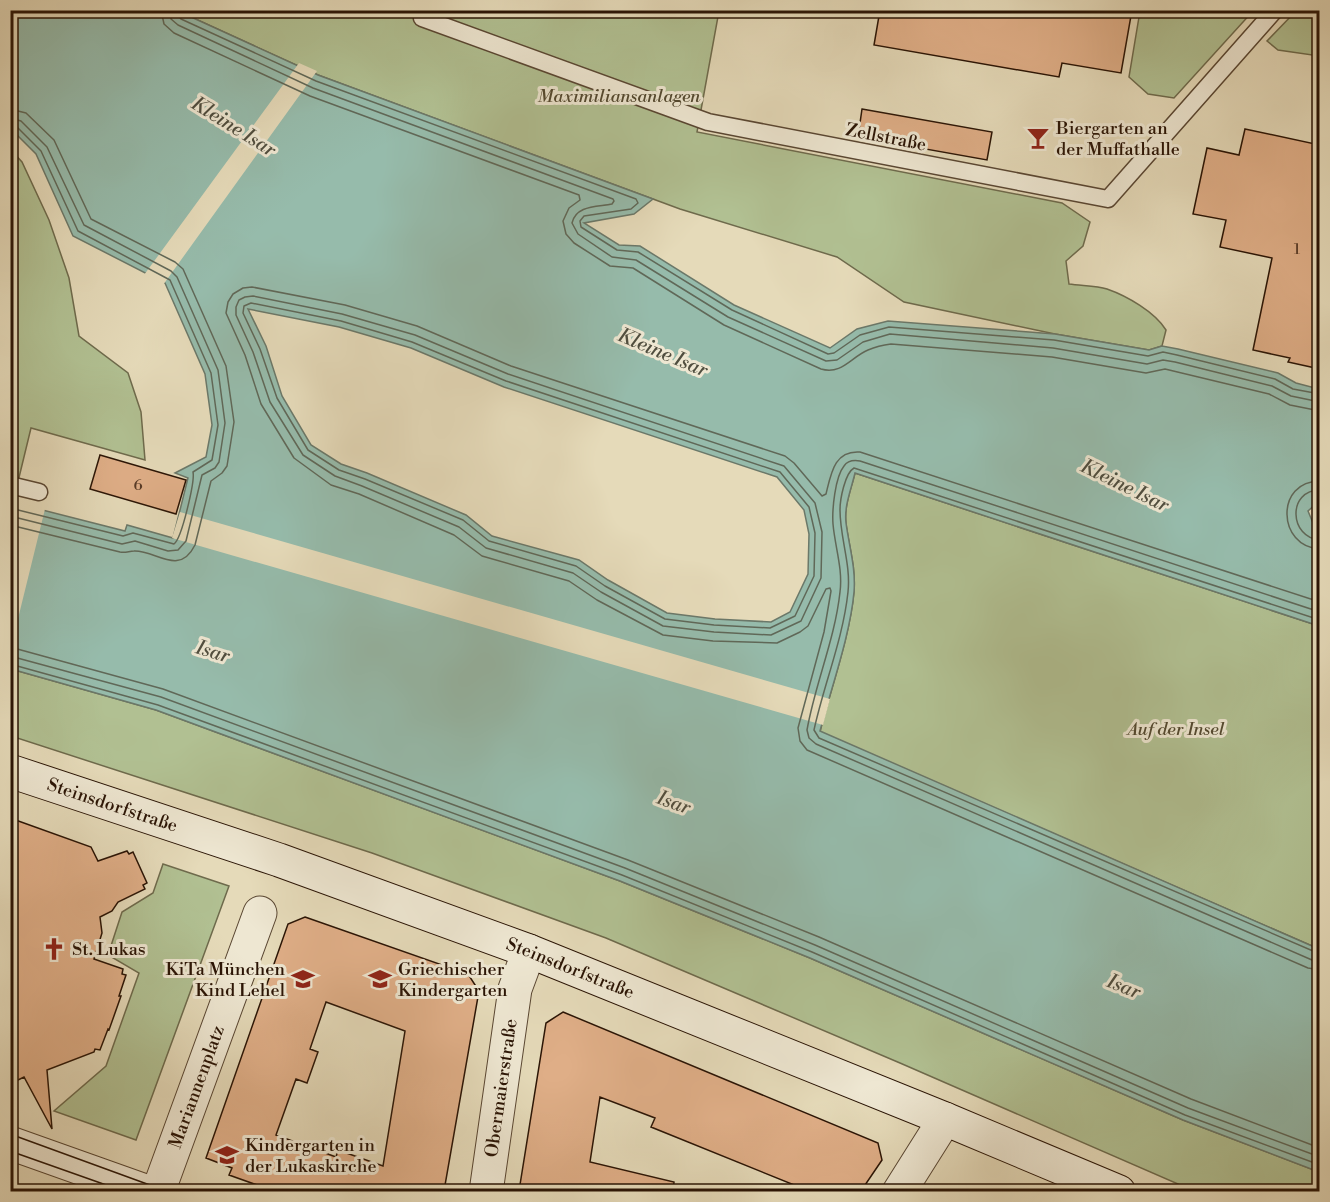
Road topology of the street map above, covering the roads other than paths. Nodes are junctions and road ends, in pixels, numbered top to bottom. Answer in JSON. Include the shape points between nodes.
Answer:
{"nodes":[{"id":1,"x":1275,"y":10,"type":"edge"},
{"id":2,"x":422,"y":18,"type":"dead end"},
{"id":3,"x":10,"y":485,"type":"edge"},
{"id":4,"x":39,"y":492,"type":"dead end"},
{"id":5,"x":10,"y":771,"type":"edge"},
{"id":6,"x":260,"y":913,"type":"dead end"},
{"id":7,"x":529,"y":951,"type":"junction"},
{"id":8,"x":945,"y":1119,"type":"junction"},
{"id":9,"x":10,"y":1143,"type":"edge"},
{"id":10,"x":148,"y":1191,"type":"edge"},
{"id":11,"x":158,"y":1191,"type":"edge"},
{"id":12,"x":486,"y":1191,"type":"edge"},
{"id":13,"x":899,"y":1191,"type":"edge"},
{"id":14,"x":1119,"y":1191,"type":"edge"}],
"edges":[{"from":1,"to":2,"type":"lane","name":"Zellstraße","via":[[1108,199],[708,122]]},
{"from":3,"to":4,"type":"lane"},
{"from":5,"to":7,"type":"main road","name":"Steinsdorfstraße","via":[[279,860]]},
{"from":6,"to":11,"type":"main road","name":"Mariannenplatz"},
{"from":7,"to":8,"type":"main road","name":"Steinsdorfstraße"},
{"from":7,"to":12,"type":"main road","name":"Obermaierstraße","via":[[515,989]]},
{"from":8,"to":13,"type":"main road"},
{"from":8,"to":14,"type":"main road","name":"Steinsdorfstraße"},
{"from":9,"to":10,"type":"main road"}]}
